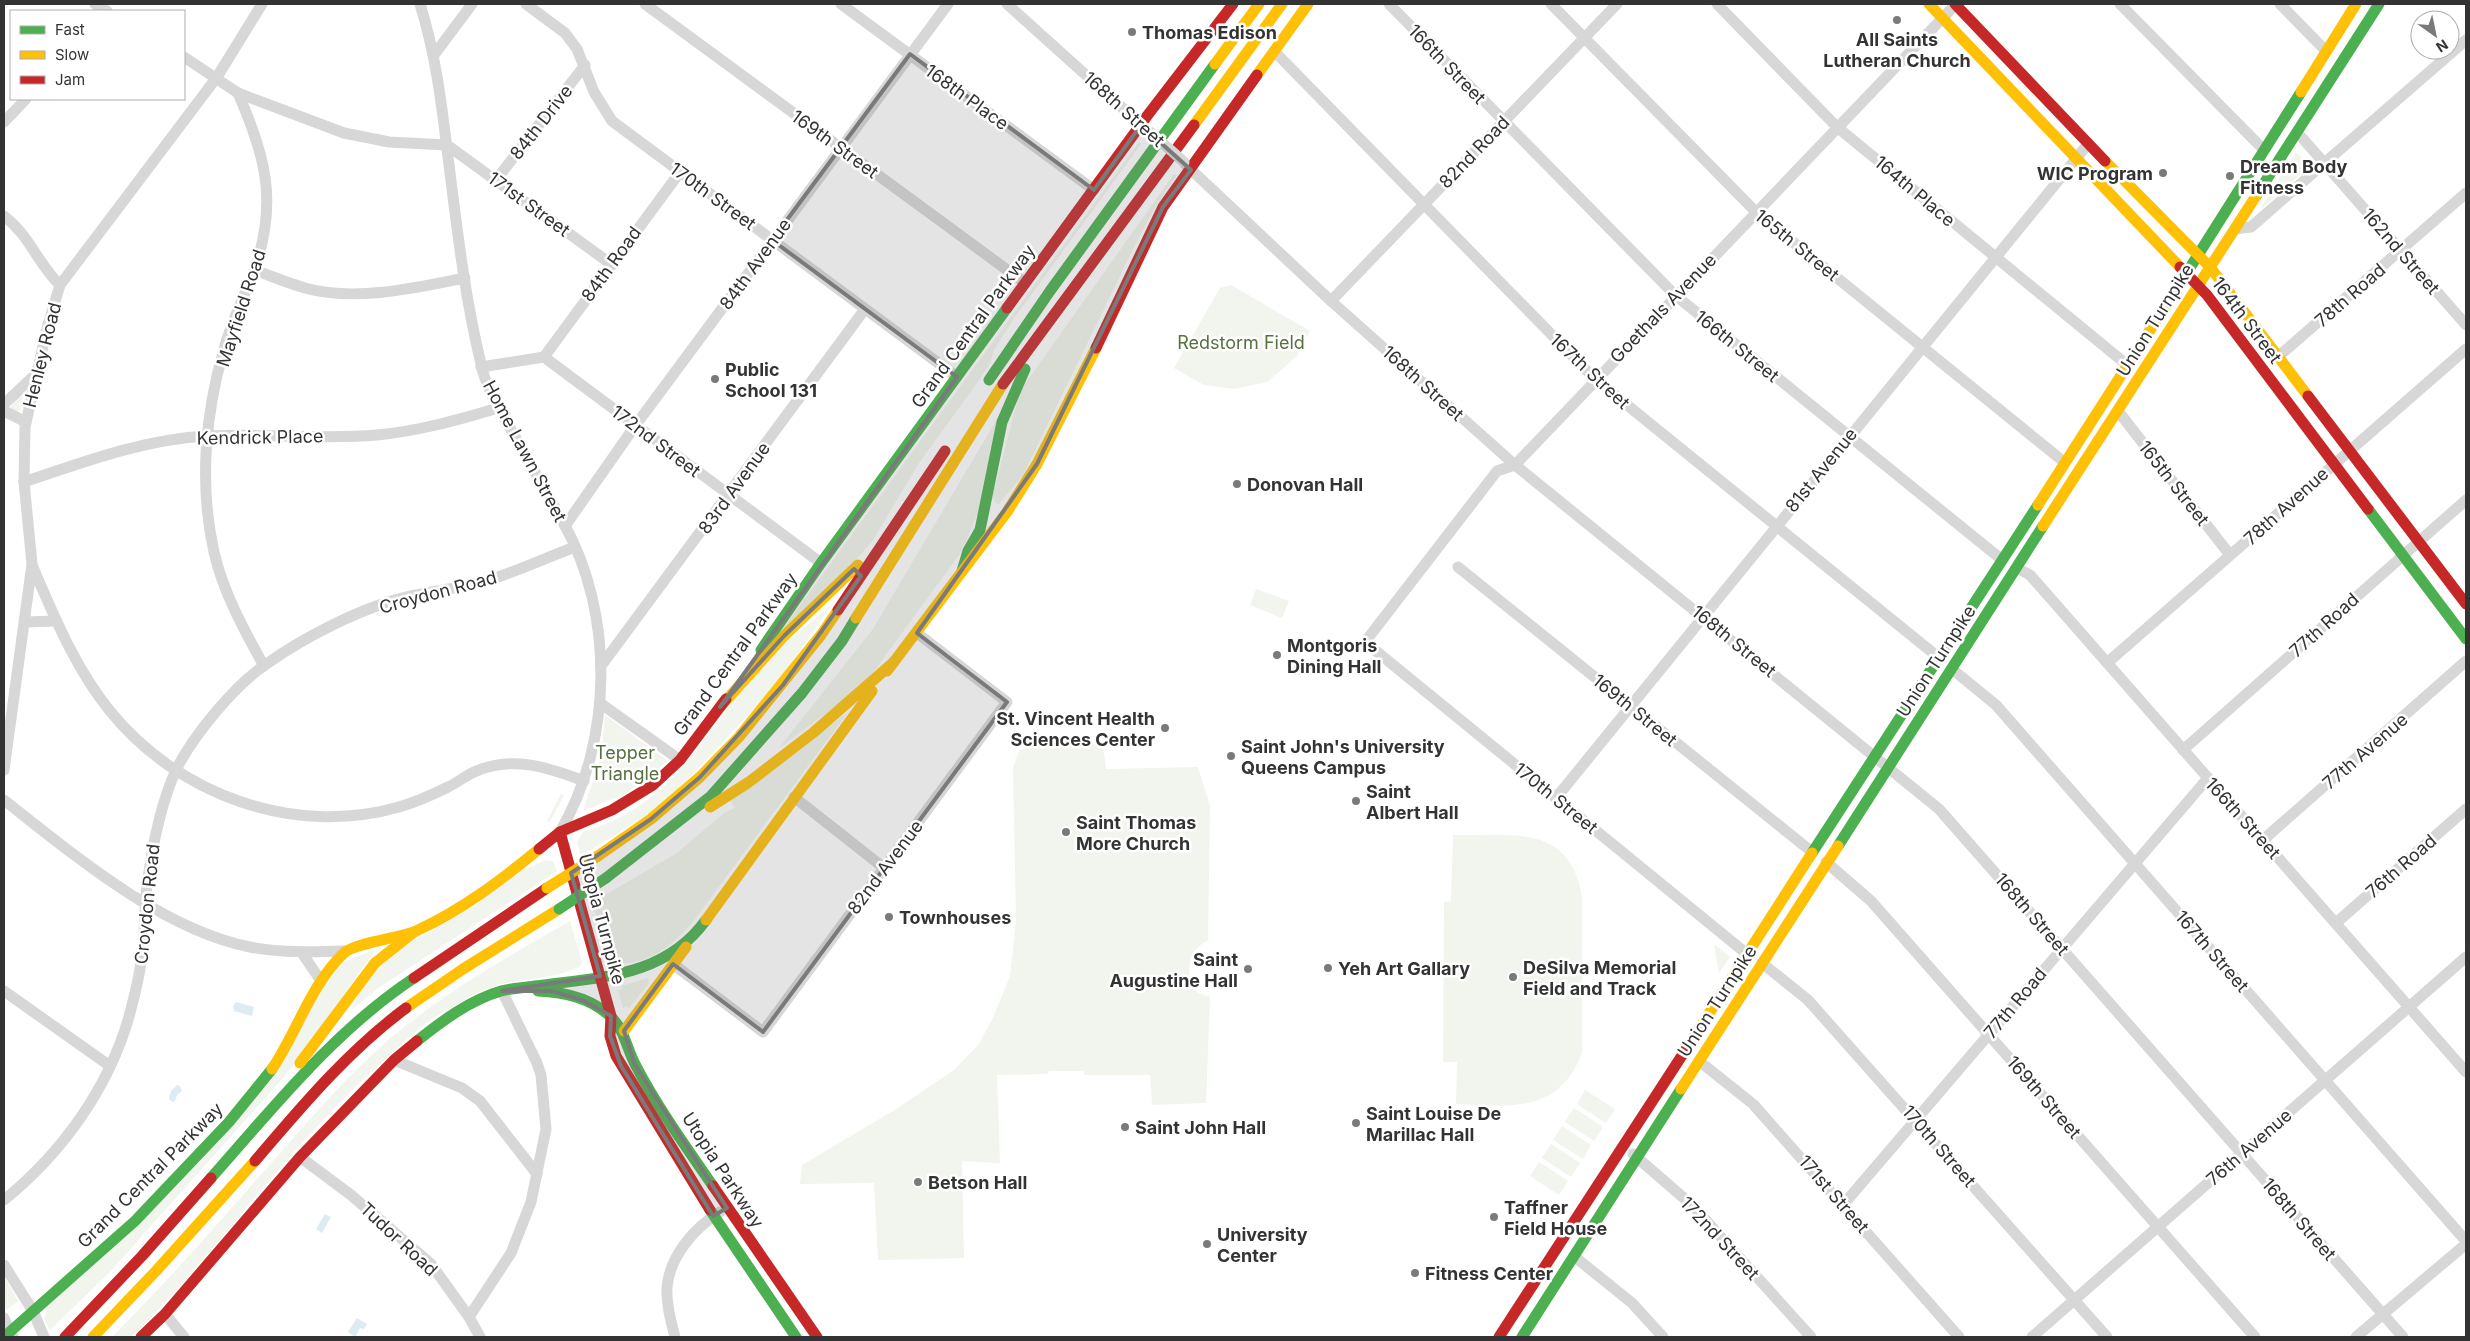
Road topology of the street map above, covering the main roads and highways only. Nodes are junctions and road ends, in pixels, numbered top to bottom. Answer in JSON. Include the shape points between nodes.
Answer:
{"nodes":[{"id":1,"x":1233,"y":4,"type":"edge"},
{"id":2,"x":1259,"y":4,"type":"edge"},
{"id":3,"x":1282,"y":4,"type":"edge"},
{"id":4,"x":1308,"y":4,"type":"edge"},
{"id":5,"x":1930,"y":4,"type":"edge"},
{"id":6,"x":1955,"y":4,"type":"edge"},
{"id":7,"x":2356,"y":4,"type":"edge"},
{"id":8,"x":2379,"y":4,"type":"edge"},
{"id":9,"x":2198,"y":254,"type":"junction"},
{"id":10,"x":2210,"y":267,"type":"junction"},
{"id":11,"x":2187,"y":272,"type":"junction"},
{"id":12,"x":2198,"y":285,"type":"junction"},
{"id":13,"x":1043,"y":331,"type":"junction"},
{"id":14,"x":981,"y":393,"type":"dead end"},
{"id":15,"x":952,"y":439,"type":"dead end"},
{"id":16,"x":887,"y":535,"type":"junction"},
{"id":17,"x":962,"y":571,"type":"junction"},
{"id":18,"x":2466,"y":604,"type":"edge"},
{"id":19,"x":2466,"y":639,"type":"edge"},
{"id":20,"x":894,"y":662,"type":"junction"},
{"id":21,"x":720,"y":708,"type":"junction"},
{"id":22,"x":560,"y":832,"type":"junction"},
{"id":23,"x":663,"y":835,"type":"junction"},
{"id":24,"x":414,"y":932,"type":"junction"},
{"id":25,"x":693,"y":938,"type":"junction"},
{"id":26,"x":600,"y":976,"type":"junction"},
{"id":27,"x":502,"y":991,"type":"junction"},
{"id":28,"x":611,"y":1016,"type":"junction"},
{"id":29,"x":624,"y":1031,"type":"junction"},
{"id":30,"x":180,"y":1214,"type":"junction"},
{"id":31,"x":9,"y":1335,"type":"edge"},
{"id":32,"x":64,"y":1337,"type":"edge"},
{"id":33,"x":93,"y":1337,"type":"edge"},
{"id":34,"x":141,"y":1337,"type":"edge"},
{"id":35,"x":796,"y":1337,"type":"edge"},
{"id":36,"x":817,"y":1337,"type":"edge"},
{"id":37,"x":1498,"y":1337,"type":"edge"},
{"id":38,"x":1522,"y":1337,"type":"edge"}],
"edges":[{"from":1,"to":21,"type":"main road","name":"Grand Central Parkway","via":[[1146,129],[1094,190],[1025,283]]},
{"from":2,"to":14,"type":"main road","via":[[1050,291]]},
{"from":3,"to":13,"type":"main road"},
{"from":4,"to":17,"type":"main road","via":[[1188,166],[1163,207],[1038,464],[1008,512]]},
{"from":5,"to":11,"type":"main road","name":"164th Street"},
{"from":6,"to":9,"type":"main road","name":"164th Street"},
{"from":7,"to":9,"type":"main road","name":"Union Turnpike"},
{"from":8,"to":10,"type":"main road","name":"Union Turnpike"},
{"from":9,"to":10,"type":"main road","name":"164th Street"},
{"from":9,"to":11,"type":"main road","name":"Union Turnpike"},
{"from":10,"to":12,"type":"main road","name":"Union Turnpike"},
{"from":10,"to":18,"type":"main road","name":"164th Street"},
{"from":11,"to":12,"type":"main road","name":"164th Street"},
{"from":11,"to":37,"type":"main road","name":"Union Turnpike","via":[[1560,1246]]},
{"from":12,"to":19,"type":"main road","name":"164th Street"},
{"from":12,"to":38,"type":"main road","name":"Union Turnpike"},
{"from":13,"to":17,"type":"main road","via":[[1002,422],[980,530],[968,551]]},
{"from":13,"to":23,"type":"main road","via":[[1009,374],[842,641],[755,749],[711,796]]},
{"from":15,"to":16,"type":"main road"},
{"from":16,"to":21,"type":"main road","via":[[784,636]]},
{"from":16,"to":30,"type":"main road","bridge":true,"via":[[821,635],[739,737],[700,777],[652,819],[411,980],[352,1026],[303,1074]]},
{"from":17,"to":20,"type":"main road"},
{"from":20,"to":23,"type":"main road","via":[[863,693],[740,788]]},
{"from":20,"to":25,"type":"main road"},
{"from":21,"to":22,"type":"main road","name":"Grand Central Parkway","via":[[680,760],[653,785],[620,805]]},
{"from":22,"to":24,"type":"main road","name":"Grand Central Parkway","via":[[494,886]]},
{"from":22,"to":26,"type":"main road","name":"Utopia Turnpike"},
{"from":23,"to":33,"type":"main road","bridge":true,"via":[[606,878],[455,974],[371,1036],[326,1079],[196,1227]]},
{"from":24,"to":30,"type":"main road","via":[[375,963]]},
{"from":24,"to":31,"type":"main road","name":"Grand Central Parkway","via":[[345,951],[321,981],[267,1076],[229,1122],[134,1221]]},
{"from":25,"to":26,"type":"main road","via":[[662,959],[633,972]]},
{"from":25,"to":29,"type":"main road"},
{"from":26,"to":27,"type":"main road"},
{"from":26,"to":28,"type":"main road","name":"Utopia Turnpike"},
{"from":27,"to":28,"type":"main road","via":[[552,991],[582,1000]]},
{"from":27,"to":34,"type":"main road","via":[[475,1001],[394,1060],[300,1157],[165,1314]]},
{"from":28,"to":29,"type":"main road","name":"Utopia Parkway"},
{"from":28,"to":35,"type":"main road","name":"Utopia Parkway","via":[[610,1036],[621,1066],[713,1216]]},
{"from":29,"to":36,"type":"main road","name":"Utopia Parkway","via":[[635,1065],[727,1208]]},
{"from":30,"to":32,"type":"main road"}]}
